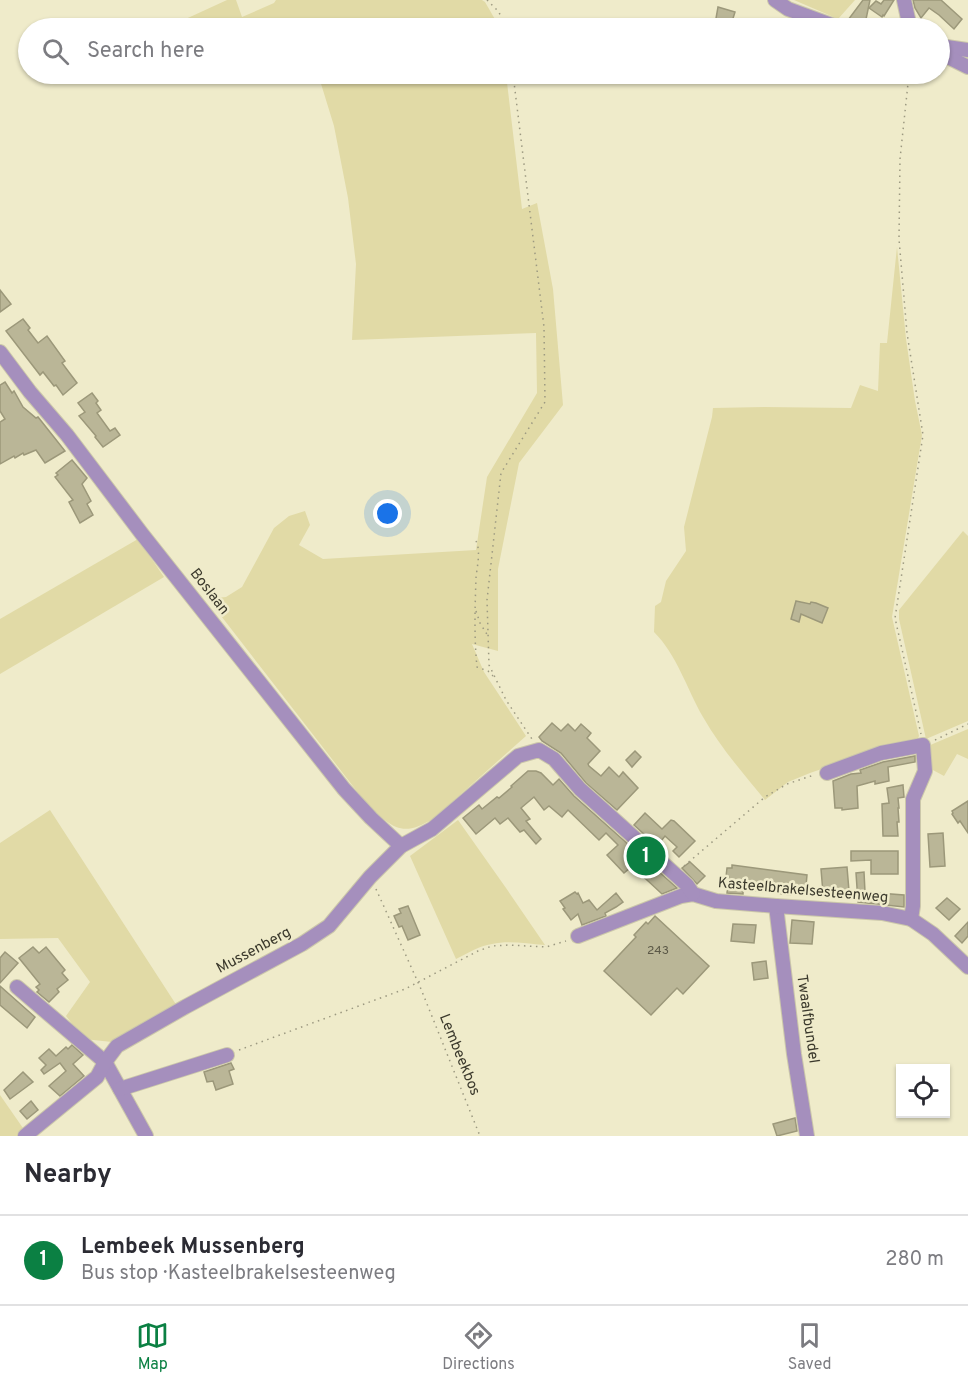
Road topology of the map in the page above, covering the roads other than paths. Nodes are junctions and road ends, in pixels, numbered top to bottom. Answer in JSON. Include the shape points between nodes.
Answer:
{"nodes":[{"id":1,"x":775,"y":0,"type":"edge"},
{"id":2,"x":904,"y":0,"type":"edge"},
{"id":3,"x":813,"y":18,"type":"edge"},
{"id":4,"x":908,"y":18,"type":"edge"},
{"id":5,"x":950,"y":48,"type":"edge"},
{"id":6,"x":968,"y":50,"type":"edge"},
{"id":7,"x":950,"y":58,"type":"edge"},
{"id":8,"x":968,"y":67,"type":"edge"},
{"id":9,"x":0,"y":352,"type":"edge"},
{"id":10,"x":827,"y":773,"type":"road end"},
{"id":11,"x":401,"y":846,"type":"junction"},
{"id":12,"x":693,"y":894,"type":"junction"},
{"id":13,"x":776,"y":906,"type":"junction"},
{"id":14,"x":911,"y":919,"type":"junction"},
{"id":15,"x":578,"y":936,"type":"road end"},
{"id":16,"x":968,"y":967,"type":"edge"},
{"id":17,"x":17,"y":987,"type":"dead end"},
{"id":18,"x":227,"y":1055,"type":"road end"},
{"id":19,"x":105,"y":1062,"type":"junction"},
{"id":20,"x":120,"y":1089,"type":"junction"},
{"id":21,"x":25,"y":1136,"type":"edge"},
{"id":22,"x":146,"y":1136,"type":"edge"},
{"id":23,"x":807,"y":1136,"type":"edge"}],
"edges":[{"from":1,"to":3,"type":"street"},
{"from":2,"to":4,"type":"street"},
{"from":5,"to":6,"type":"street"},
{"from":7,"to":8,"type":"street"},
{"from":9,"to":11,"type":"street","name":"Boslaan","via":[[344,789]]},
{"from":10,"to":14,"type":"street","via":[[881,753],[923,745],[925,771],[913,799]]},
{"from":11,"to":12,"type":"street","via":[[432,830],[518,756],[539,750],[554,759],[580,789]]},
{"from":11,"to":19,"type":"street","name":"Mussenberg","via":[[329,926],[117,1046]]},
{"from":12,"to":13,"type":"street","name":"Kasteelbrakelsesteenweg","via":[[716,901]]},
{"from":12,"to":15,"type":"street"},
{"from":13,"to":14,"type":"street","name":"Kasteelbrakelsesteenweg"},
{"from":13,"to":23,"type":"street","name":"Twaalfbundel"},
{"from":14,"to":16,"type":"street","name":"Kasteelbrakelsesteenweg"},
{"from":17,"to":19,"type":"street"},
{"from":18,"to":20,"type":"street"},
{"from":19,"to":20,"type":"street"},
{"from":19,"to":21,"type":"street","name":"Mussenberg","via":[[97,1077]]},
{"from":20,"to":22,"type":"street"}]}
